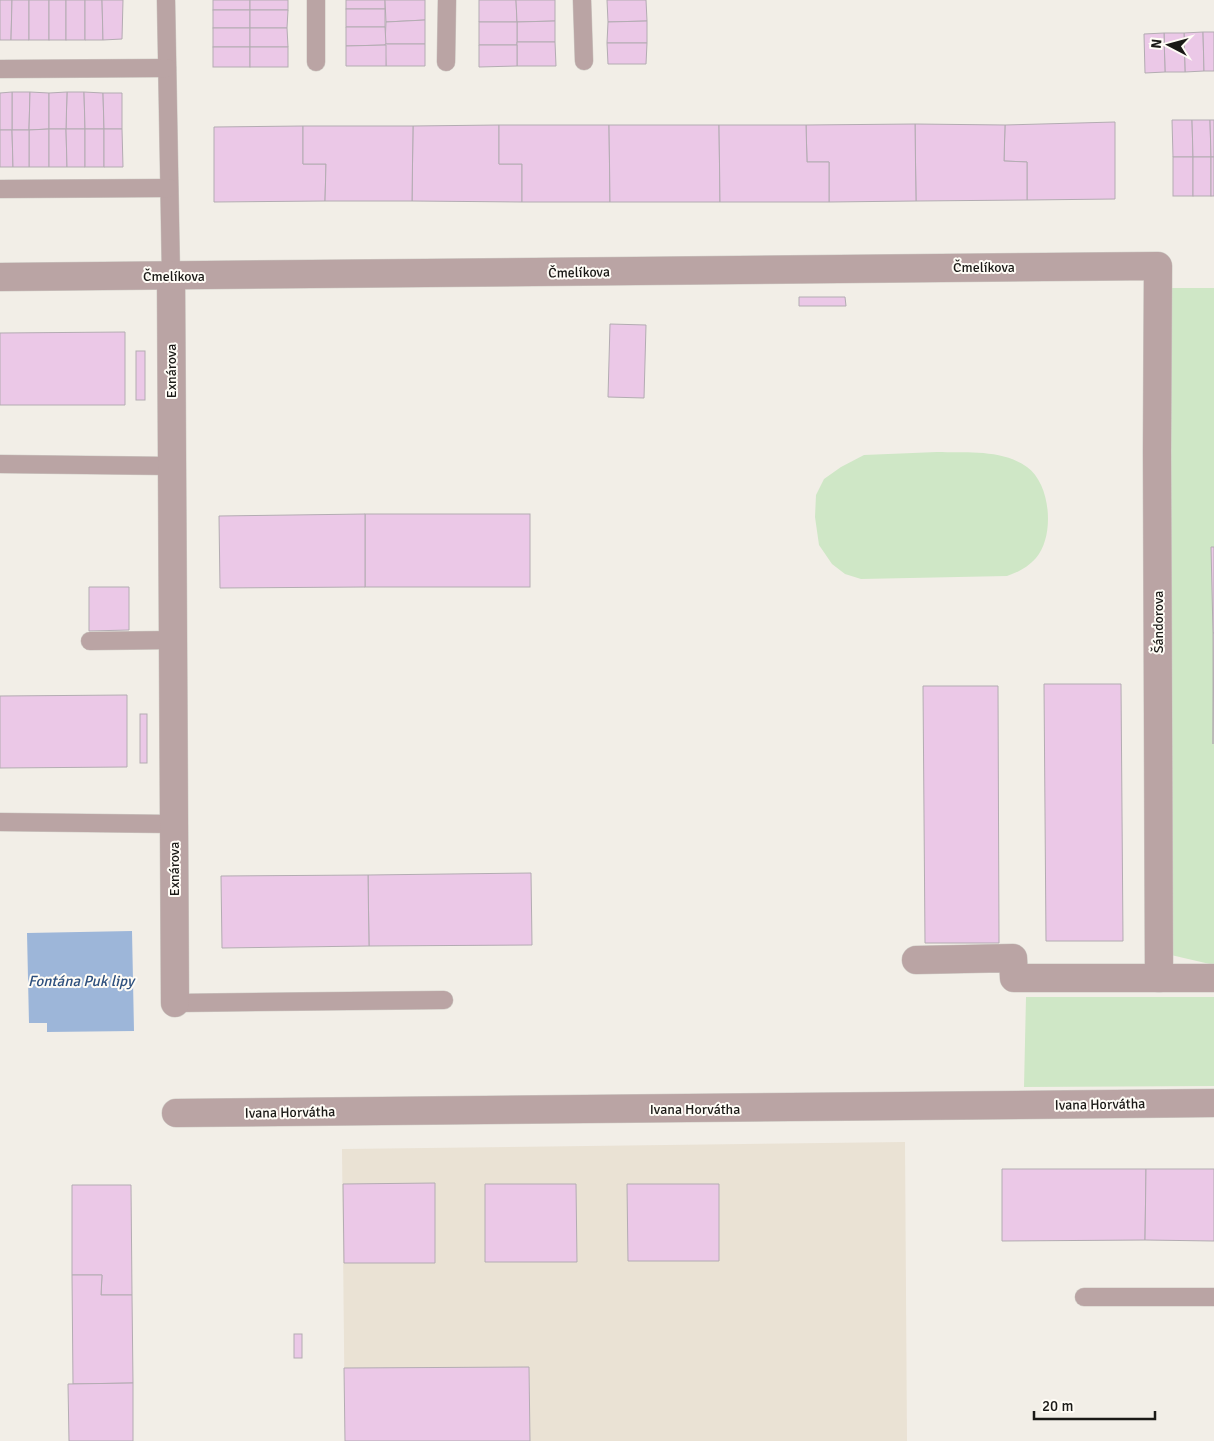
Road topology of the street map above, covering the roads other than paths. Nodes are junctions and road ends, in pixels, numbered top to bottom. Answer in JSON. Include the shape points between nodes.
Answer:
{"nodes":[{"id":1,"x":166,"y":0,"type":"edge"},
{"id":2,"x":316,"y":0,"type":"edge"},
{"id":3,"x":447,"y":0,"type":"edge"},
{"id":4,"x":582,"y":0,"type":"edge"},
{"id":5,"x":584,"y":61,"type":"dead end"},
{"id":6,"x":316,"y":62,"type":"dead end"},
{"id":7,"x":446,"y":62,"type":"dead end"},
{"id":8,"x":0,"y":68,"type":"edge"},
{"id":9,"x":168,"y":68,"type":"junction"},
{"id":10,"x":169,"y":188,"type":"junction"},
{"id":11,"x":0,"y":189,"type":"edge"},
{"id":12,"x":1158,"y":266,"type":"joint"},
{"id":13,"x":171,"y":276,"type":"junction"},
{"id":14,"x":0,"y":277,"type":"edge"},
{"id":15,"x":0,"y":464,"type":"edge"},
{"id":16,"x":172,"y":466,"type":"junction"},
{"id":17,"x":173,"y":640,"type":"junction"},
{"id":18,"x":90,"y":641,"type":"dead end"},
{"id":19,"x":0,"y":822,"type":"edge"},
{"id":20,"x":174,"y":824,"type":"junction"},
{"id":21,"x":916,"y":960,"type":"dead end"},
{"id":22,"x":1159,"y":978,"type":"junction"},
{"id":23,"x":1214,"y":978,"type":"edge"},
{"id":24,"x":444,"y":1000,"type":"dead end"},
{"id":25,"x":176,"y":1003,"type":"joint"},
{"id":26,"x":1214,"y":1103,"type":"edge"},
{"id":27,"x":176,"y":1114,"type":"dead end"},
{"id":28,"x":1084,"y":1297,"type":"dead end"},
{"id":29,"x":1214,"y":1298,"type":"edge"}],
"edges":[{"from":1,"to":9,"type":"lane"},
{"from":2,"to":6,"type":"lane"},
{"from":3,"to":7,"type":"lane"},
{"from":4,"to":5,"type":"lane"},
{"from":8,"to":9,"type":"lane"},
{"from":9,"to":10,"type":"lane"},
{"from":10,"to":11,"type":"lane"},
{"from":10,"to":13,"type":"lane"},
{"from":12,"to":13,"type":"street","name":"Čmelíkova"},
{"from":12,"to":22,"type":"street","name":"Šándorova"},
{"from":13,"to":14,"type":"street","name":"Čmelíkova"},
{"from":13,"to":16,"type":"street","name":"Exnárova"},
{"from":15,"to":16,"type":"lane"},
{"from":16,"to":17,"type":"street","name":"Exnárova"},
{"from":17,"to":18,"type":"lane"},
{"from":17,"to":20,"type":"street","name":"Exnárova"},
{"from":19,"to":20,"type":"lane"},
{"from":20,"to":25,"type":"street","name":"Exnárova"},
{"from":21,"to":22,"type":"street","via":[[1013,958],[1014,978]]},
{"from":22,"to":23,"type":"street"},
{"from":24,"to":25,"type":"lane","name":"Exnárova"},
{"from":26,"to":27,"type":"street","name":"Ivana Horvátha"},
{"from":28,"to":29,"type":"lane"}]}
